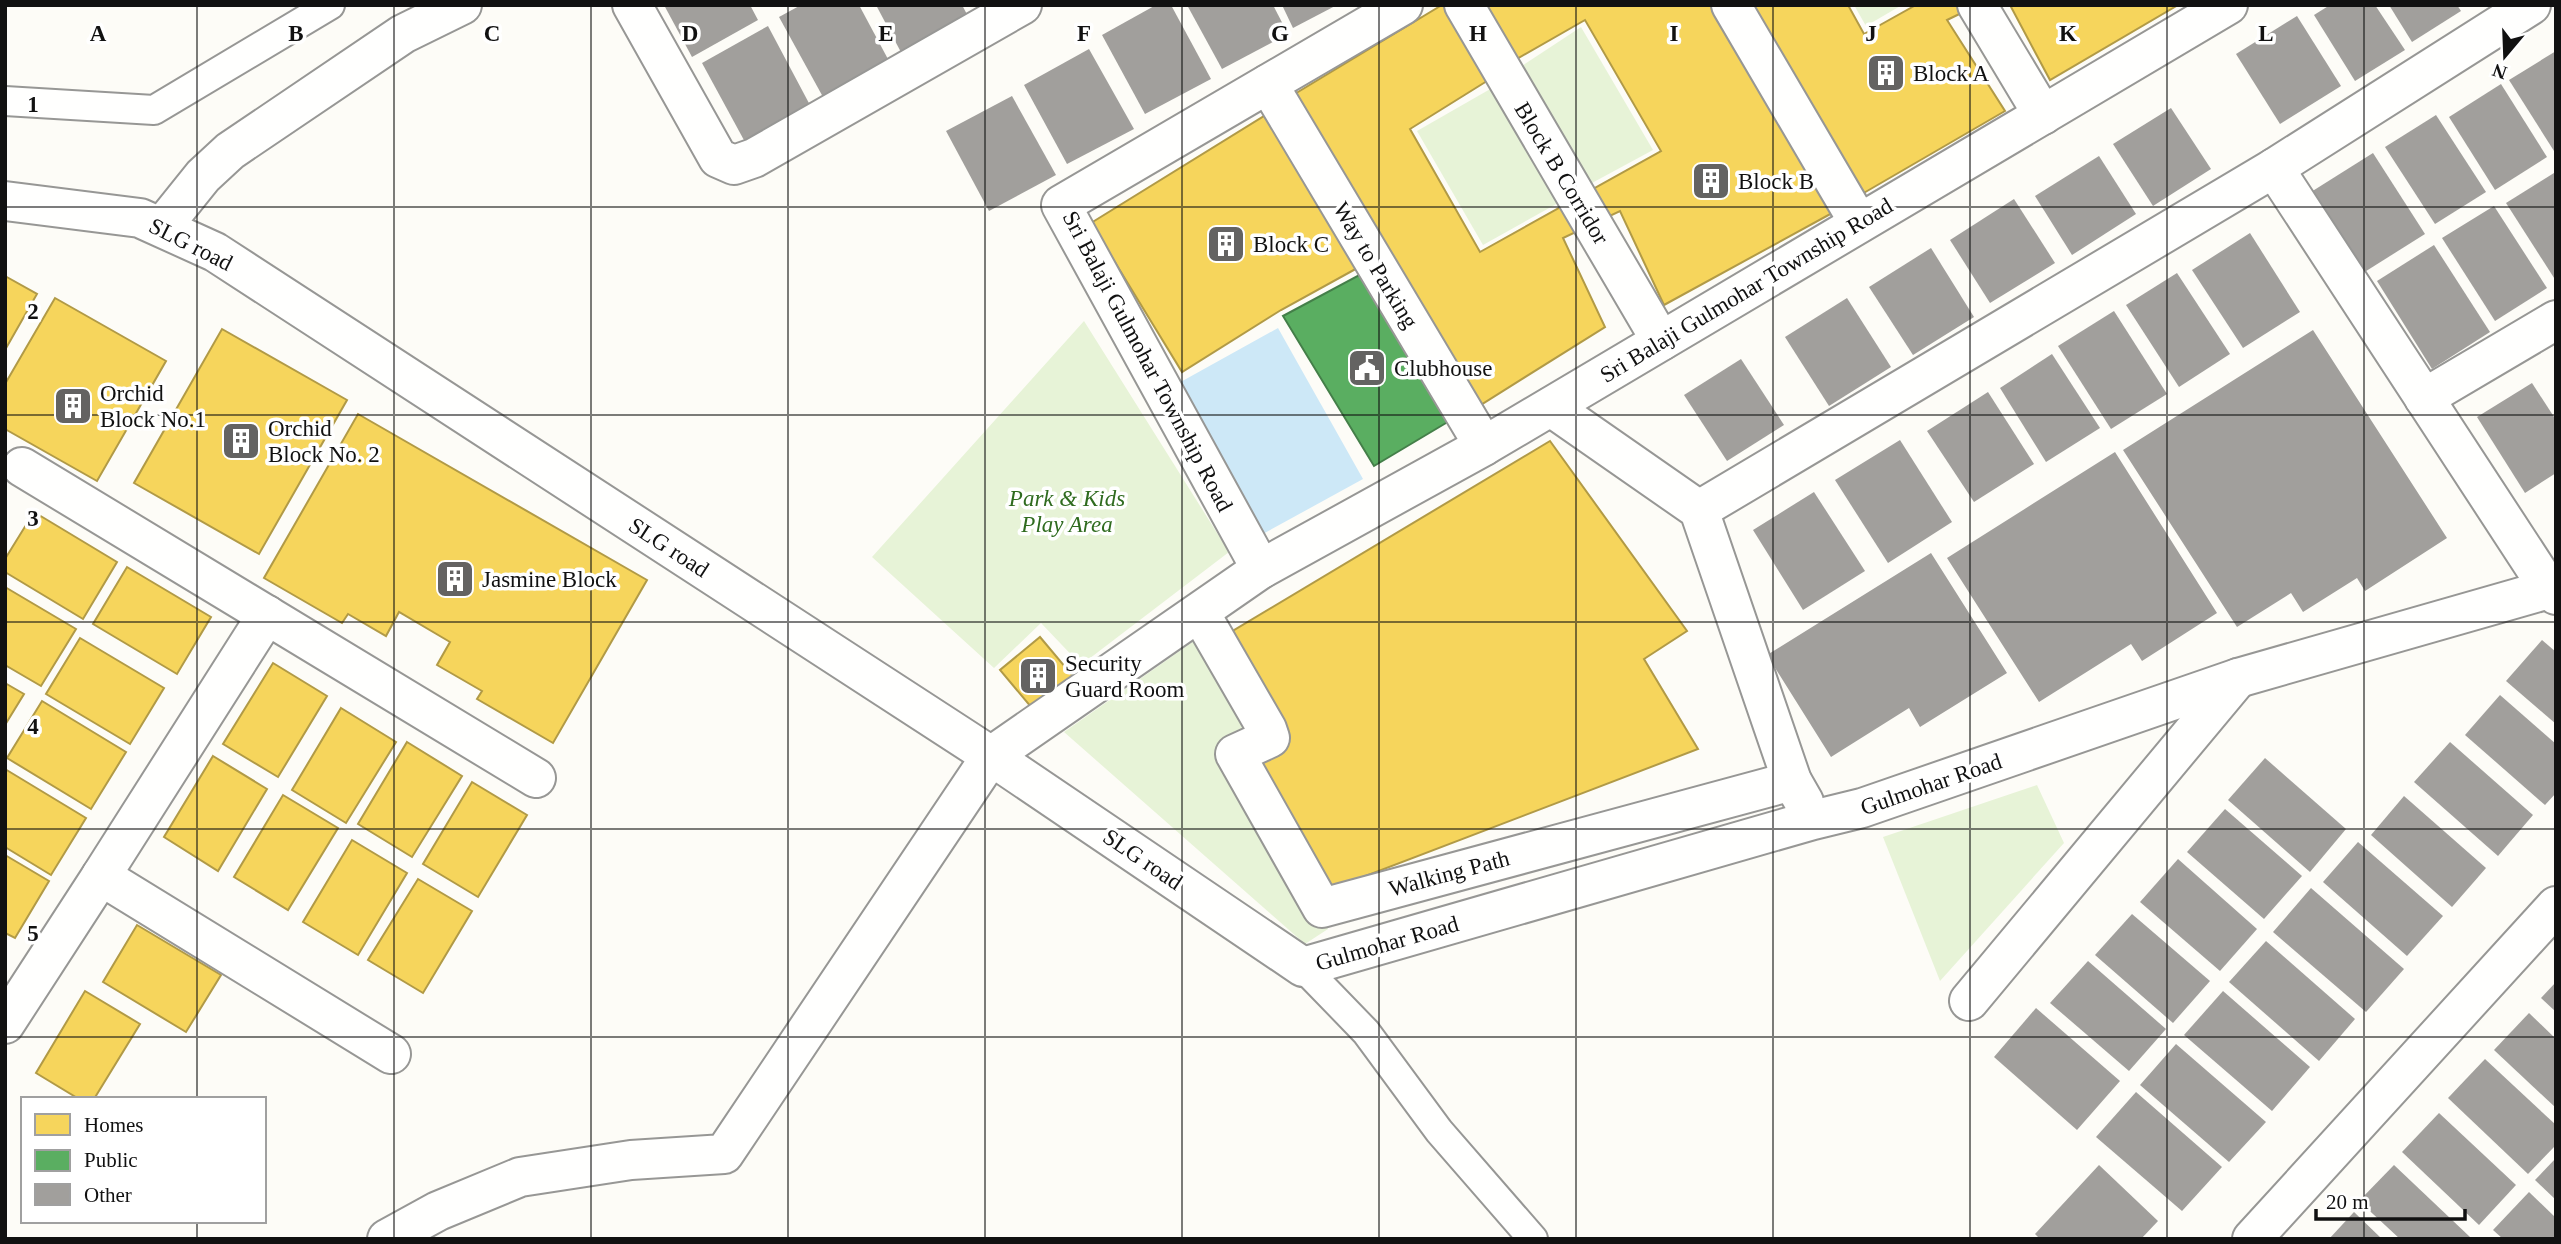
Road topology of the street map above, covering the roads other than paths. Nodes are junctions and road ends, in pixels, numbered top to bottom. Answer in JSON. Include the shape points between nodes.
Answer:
{"nodes":[{"id":1,"x":330,"y":5,"type":"edge"},
{"id":2,"x":462,"y":5,"type":"edge"},
{"id":3,"x":632,"y":5,"type":"edge"},
{"id":4,"x":1022,"y":5,"type":"edge"},
{"id":5,"x":1403,"y":5,"type":"edge"},
{"id":6,"x":1464,"y":5,"type":"edge"},
{"id":7,"x":1731,"y":5,"type":"edge"},
{"id":8,"x":1977,"y":5,"type":"edge"},
{"id":9,"x":2228,"y":5,"type":"edge"},
{"id":10,"x":2531,"y":5,"type":"edge"},
{"id":11,"x":1268,"y":84,"type":"junction"},
{"id":12,"x":5,"y":101,"type":"edge"},
{"id":13,"x":2043,"y":115,"type":"junction"},
{"id":14,"x":2274,"y":168,"type":"junction"},
{"id":15,"x":5,"y":201,"type":"edge"},
{"id":16,"x":1859,"y":223,"type":"junction"},
{"id":17,"x":162,"y":228,"type":"junction"},
{"id":18,"x":2556,"y":320,"type":"edge"},
{"id":19,"x":1661,"y":341,"type":"junction"},
{"id":20,"x":2424,"y":398,"type":"junction"},
{"id":21,"x":1551,"y":407,"type":"junction"},
{"id":22,"x":1484,"y":446,"type":"junction"},
{"id":23,"x":11,"y":473,"type":"edge"},
{"id":24,"x":1699,"y":510,"type":"junction"},
{"id":25,"x":1261,"y":569,"type":"junction"},
{"id":26,"x":2554,"y":590,"type":"edge"},
{"id":27,"x":1200,"y":612,"type":"junction"},
{"id":28,"x":267,"y":615,"type":"junction"},
{"id":29,"x":2238,"y":678,"type":"junction"},
{"id":30,"x":991,"y":756,"type":"junction"},
{"id":31,"x":536,"y":778,"type":"dead end"},
{"id":32,"x":1793,"y":781,"type":"junction"},
{"id":33,"x":1813,"y":820,"type":"junction"},
{"id":34,"x":101,"y":876,"type":"junction"},
{"id":35,"x":2556,"y":906,"type":"edge"},
{"id":36,"x":1303,"y":967,"type":"junction"},
{"id":37,"x":1969,"y":1001,"type":"dead end"},
{"id":38,"x":5,"y":1024,"type":"edge"},
{"id":39,"x":391,"y":1054,"type":"dead end"},
{"id":40,"x":387,"y":1239,"type":"edge"},
{"id":41,"x":1533,"y":1239,"type":"edge"},
{"id":42,"x":2252,"y":1239,"type":"edge"}],
"edges":[{"from":1,"to":12,"type":"lane","via":[[154,110]]},
{"from":2,"to":17,"type":"street","via":[[403,34],[230,151],[203,176]]},
{"from":3,"to":4,"type":"street","via":[[718,158],[734,165],[754,158]]},
{"from":5,"to":11,"type":"street","name":"Sri Balaji Gulmohar Township Road"},
{"from":6,"to":19,"type":"street","name":"Block B Corridor"},
{"from":7,"to":16,"type":"street"},
{"from":8,"to":13,"type":"street"},
{"from":9,"to":13,"type":"street","name":"Sri Balaji Gulmohar Township Road"},
{"from":10,"to":14,"type":"street"},
{"from":11,"to":22,"type":"street","name":"Way to Parking"},
{"from":11,"to":25,"type":"street","name":"Sri Balaji Gulmohar Township Road","via":[[1060,205]]},
{"from":13,"to":16,"type":"street","name":"Sri Balaji Gulmohar Township Road"},
{"from":14,"to":20,"type":"street"},
{"from":14,"to":24,"type":"street"},
{"from":15,"to":17,"type":"street","name":"SLG road","via":[[141,218]]},
{"from":16,"to":19,"type":"street","name":"Sri Balaji Gulmohar Township Road"},
{"from":17,"to":30,"type":"street","name":"SLG road","via":[[215,252]]},
{"from":18,"to":20,"type":"street"},
{"from":19,"to":21,"type":"street","name":"Sri Balaji Gulmohar Township Road"},
{"from":20,"to":26,"type":"street"},
{"from":21,"to":22,"type":"street","name":"Sri Balaji Gulmohar Township Road"},
{"from":21,"to":24,"type":"street"},
{"from":22,"to":25,"type":"street","name":"Sri Balaji Gulmohar Township Road"},
{"from":23,"to":28,"type":"street"},
{"from":24,"to":32,"type":"street"},
{"from":25,"to":27,"type":"street","name":"Sri Balaji Gulmohar Township Road"},
{"from":26,"to":29,"type":"street","name":"Gulmohar Road"},
{"from":27,"to":30,"type":"street","name":"Sri Balaji Gulmohar Township Road"},
{"from":27,"to":32,"type":"street","name":"Walking Path","via":[[1270,738],[1235,754],[1322,908]]},
{"from":28,"to":31,"type":"street"},
{"from":28,"to":34,"type":"street"},
{"from":29,"to":33,"type":"street","name":"Gulmohar Road","via":[[1862,808]]},
{"from":29,"to":37,"type":"street"},
{"from":30,"to":36,"type":"street","name":"SLG road"},
{"from":30,"to":40,"type":"street","via":[[724,1154],[631,1160],[520,1177],[438,1211]]},
{"from":32,"to":33,"type":"street"},
{"from":33,"to":36,"type":"street","name":"Gulmohar Road"},
{"from":34,"to":38,"type":"street"},
{"from":34,"to":39,"type":"street"},
{"from":35,"to":42,"type":"street"},
{"from":36,"to":41,"type":"lane","via":[[1366,1032],[1439,1131]]}]}
